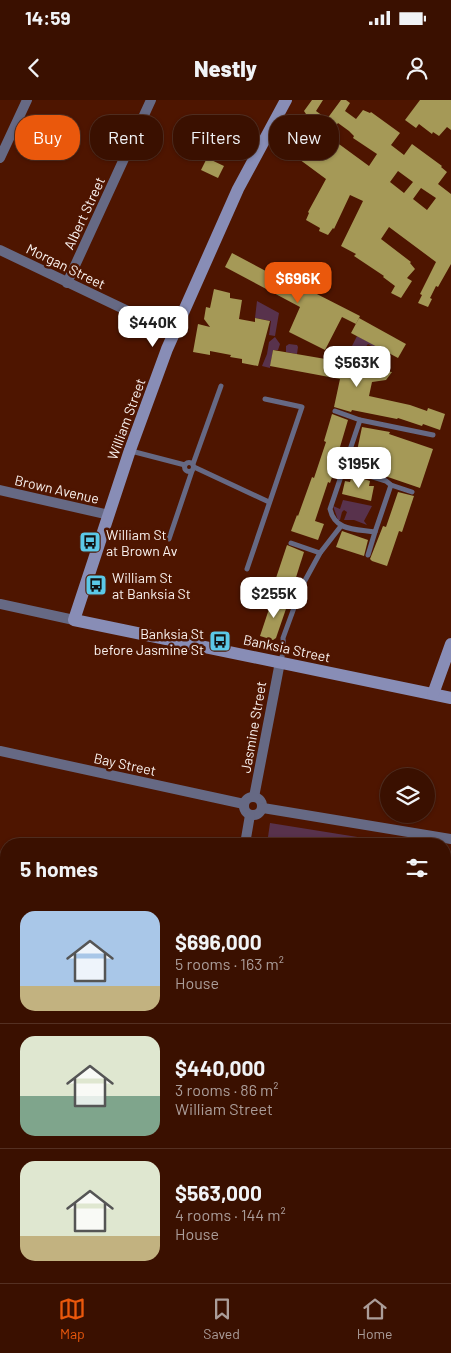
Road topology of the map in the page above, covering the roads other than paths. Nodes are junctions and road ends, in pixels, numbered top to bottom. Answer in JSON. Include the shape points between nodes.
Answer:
{"nodes":[{"id":1,"x":28,"y":100,"type":"edge"},
{"id":2,"x":151,"y":100,"type":"edge"},
{"id":3,"x":286,"y":100,"type":"edge"},
{"id":4,"x":0,"y":158,"type":"edge"},
{"id":5,"x":0,"y":250,"type":"edge"},
{"id":6,"x":67,"y":283,"type":"junction"},
{"id":7,"x":174,"y":333,"type":"junction"},
{"id":8,"x":221,"y":386,"type":"dead end"},
{"id":9,"x":265,"y":399,"type":"dead end"},
{"id":10,"x":335,"y":411,"type":"dead end"},
{"id":11,"x":360,"y":420,"type":"junction"},
{"id":12,"x":433,"y":435,"type":"dead end"},
{"id":13,"x":130,"y":450,"type":"junction"},
{"id":14,"x":193,"y":467,"type":"junction"},
{"id":15,"x":344,"y":468,"type":"junction"},
{"id":16,"x":391,"y":484,"type":"junction"},
{"id":17,"x":0,"y":490,"type":"edge"},
{"id":18,"x":412,"y":492,"type":"dead end"},
{"id":19,"x":269,"y":502,"type":"junction"},
{"id":20,"x":109,"y":514,"type":"junction"},
{"id":21,"x":341,"y":526,"type":"junction"},
{"id":22,"x":375,"y":532,"type":"junction"},
{"id":23,"x":169,"y":539,"type":"dead end"},
{"id":24,"x":291,"y":543,"type":"dead end"},
{"id":25,"x":320,"y":553,"type":"junction"},
{"id":26,"x":368,"y":555,"type":"dead end"},
{"id":27,"x":247,"y":569,"type":"dead end"},
{"id":28,"x":280,"y":596,"type":"dead end"},
{"id":29,"x":297,"y":601,"type":"junction"},
{"id":30,"x":0,"y":604,"type":"edge"},
{"id":31,"x":74,"y":620,"type":"junction"},
{"id":32,"x":451,"y":644,"type":"edge"},
{"id":33,"x":280,"y":662,"type":"junction"},
{"id":34,"x":433,"y":694,"type":"junction"},
{"id":35,"x":451,"y":698,"type":"edge"},
{"id":36,"x":0,"y":751,"type":"edge"},
{"id":37,"x":254,"y":797,"type":"junction"},
{"id":38,"x":244,"y":804,"type":"junction"},
{"id":39,"x":263,"y":808,"type":"junction"},
{"id":40,"x":250,"y":815,"type":"junction"},
{"id":41,"x":246,"y":838,"type":"edge"},
{"id":42,"x":451,"y":838,"type":"edge"}],
"edges":[{"from":1,"to":4,"type":"street"},
{"from":2,"to":6,"type":"street","name":"Albert Street"},
{"from":3,"to":7,"type":"street","name":"William Street","via":[[238,189]]},
{"from":5,"to":6,"type":"street","name":"Morgan Street"},
{"from":6,"to":7,"type":"street","name":"Morgan Street"},
{"from":7,"to":13,"type":"street","name":"William Street"},
{"from":8,"to":14,"type":"lane"},
{"from":9,"to":19,"type":"lane","via":[[302,408]]},
{"from":10,"to":11,"type":"lane"},
{"from":11,"to":12,"type":"lane"},
{"from":11,"to":15,"type":"lane"},
{"from":13,"to":14,"type":"lane","via":[[185,465],[190,462]]},
{"from":13,"to":20,"type":"street","name":"William Street"},
{"from":14,"to":19,"type":"lane"},
{"from":14,"to":23,"type":"lane"},
{"from":15,"to":16,"type":"lane"},
{"from":15,"to":21,"type":"lane","via":[[330,509],[332,518]]},
{"from":16,"to":18,"type":"lane"},
{"from":16,"to":22,"type":"lane"},
{"from":17,"to":20,"type":"street","name":"Brown Avenue"},
{"from":19,"to":27,"type":"lane"},
{"from":20,"to":31,"type":"street","name":"William Street"},
{"from":21,"to":22,"type":"lane"},
{"from":21,"to":25,"type":"lane"},
{"from":22,"to":26,"type":"lane"},
{"from":24,"to":25,"type":"lane"},
{"from":25,"to":29,"type":"lane"},
{"from":28,"to":29,"type":"lane"},
{"from":29,"to":33,"type":"lane","via":[[283,638],[284,651]]},
{"from":30,"to":31,"type":"street","name":"Banksia Street"},
{"from":31,"to":33,"type":"street","name":"Banksia Street"},
{"from":32,"to":34,"type":"street"},
{"from":33,"to":34,"type":"street","name":"Banksia Street"},
{"from":33,"to":37,"type":"street","name":"Jasmine Street"},
{"from":34,"to":35,"type":"street","name":"Banksia Street"},
{"from":36,"to":38,"type":"street","name":"Bay Street"},
{"from":37,"to":38,"type":"street","via":[[248,798]]},
{"from":37,"to":39,"type":"street","via":[[261,800]]},
{"from":38,"to":40,"type":"street"},
{"from":39,"to":40,"type":"street","via":[[257,815]]},
{"from":39,"to":42,"type":"street"},
{"from":40,"to":41,"type":"street"}]}
